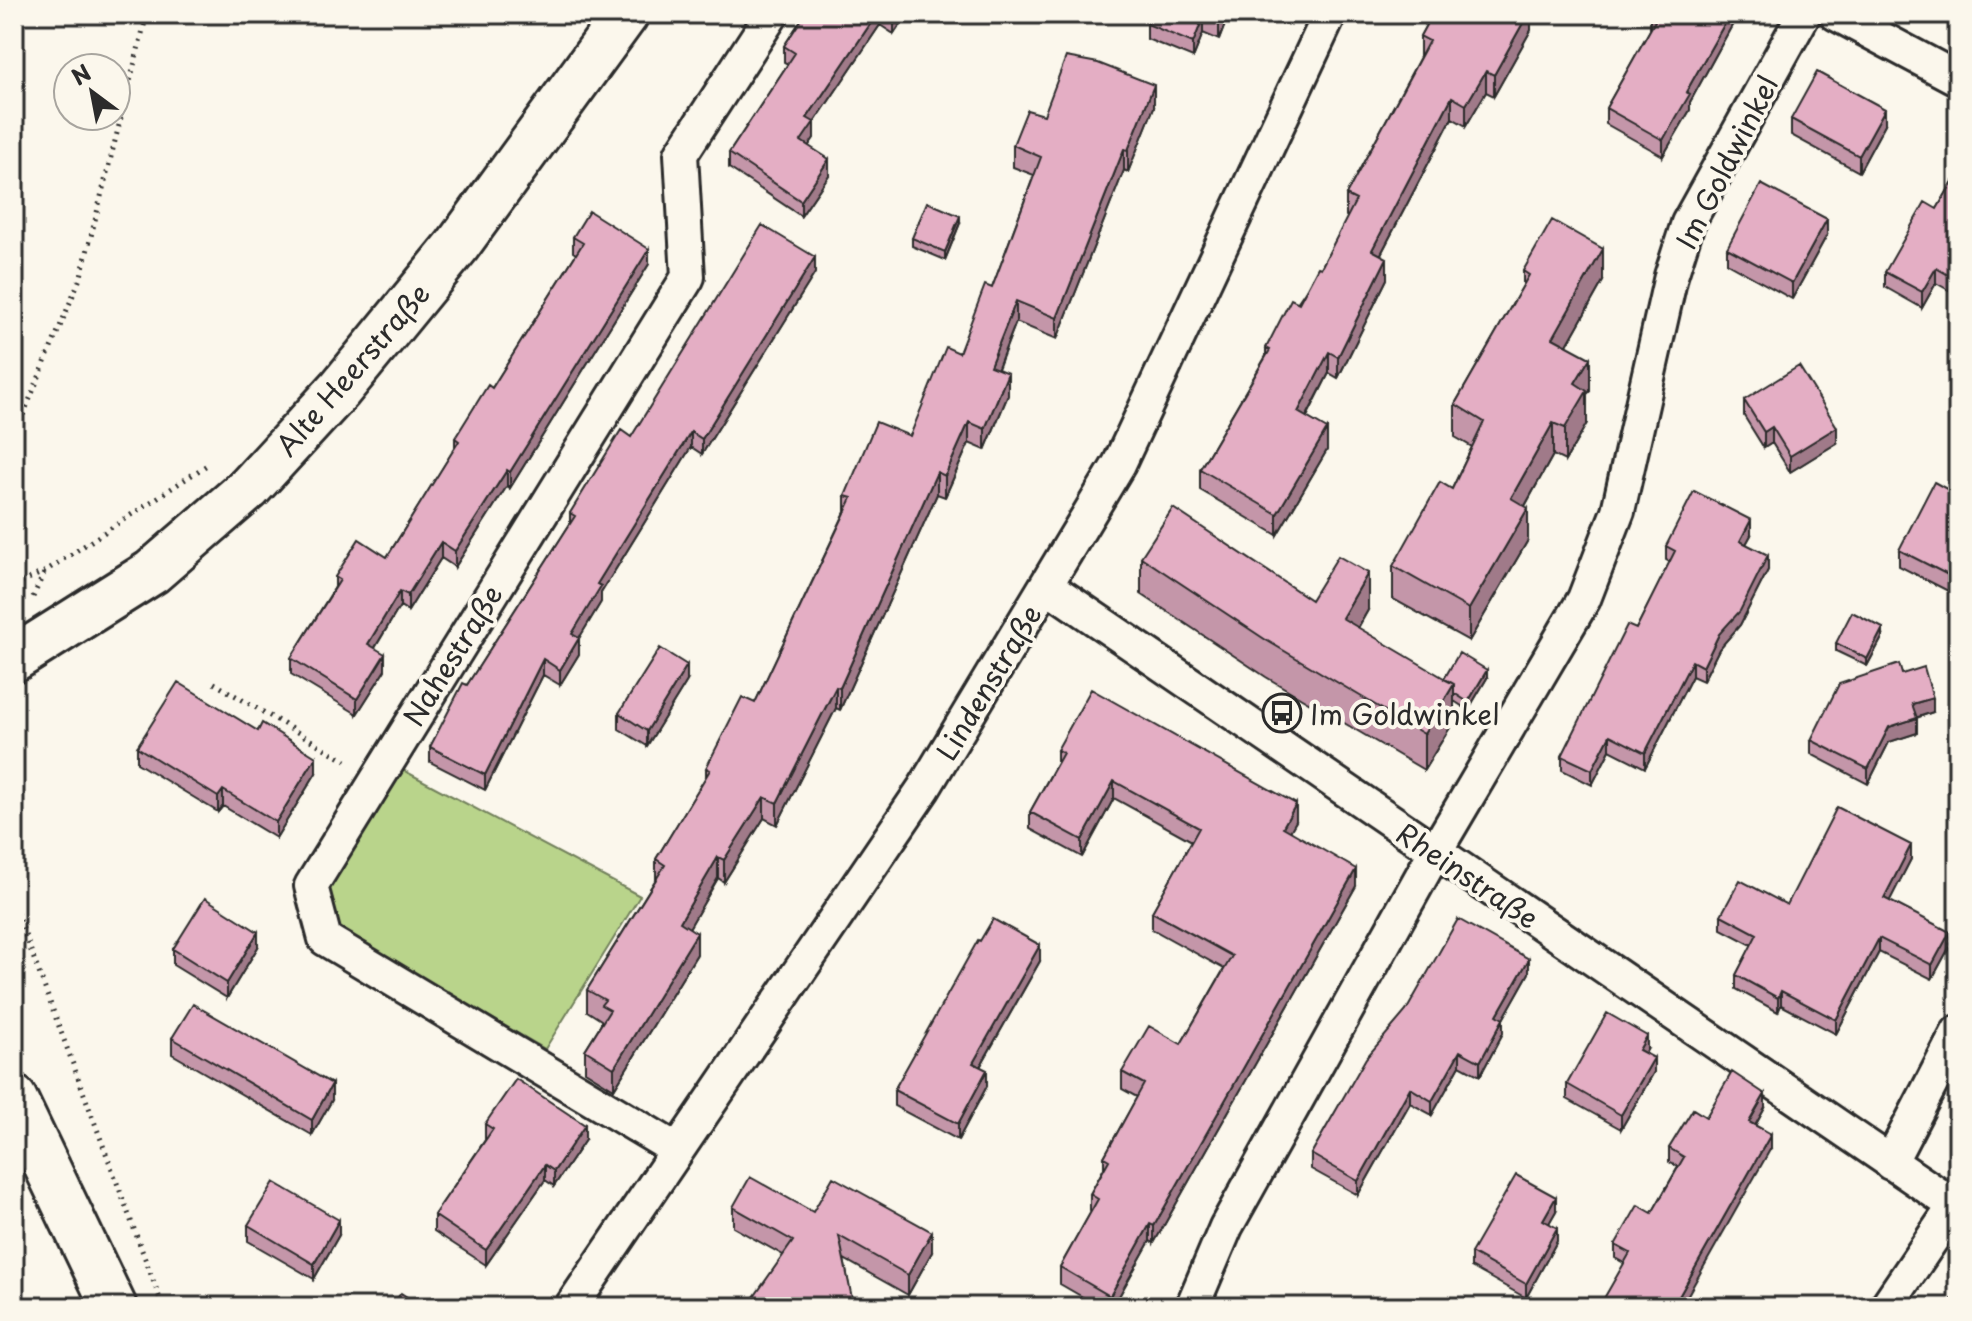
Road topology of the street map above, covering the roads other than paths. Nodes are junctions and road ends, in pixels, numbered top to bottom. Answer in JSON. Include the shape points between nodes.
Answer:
{"nodes":[{"id":1,"x":626,"y":14,"type":"edge"},
{"id":2,"x":772,"y":14,"type":"edge"},
{"id":3,"x":1330,"y":14,"type":"edge"},
{"id":4,"x":1804,"y":14,"type":"edge"},
{"id":5,"x":1836,"y":14,"type":"edge"},
{"id":6,"x":1958,"y":79,"type":"edge"},
{"id":7,"x":1047,"y":586,"type":"junction"},
{"id":8,"x":14,"y":659,"type":"edge"},
{"id":9,"x":1435,"y":852,"type":"junction"},
{"id":10,"x":1958,"y":1032,"type":"edge"},
{"id":11,"x":14,"y":1098,"type":"edge"},
{"id":12,"x":677,"y":1150,"type":"junction"},
{"id":13,"x":1890,"y":1163,"type":"junction"},
{"id":14,"x":1956,"y":1206,"type":"edge"},
{"id":15,"x":79,"y":1230,"type":"junction"},
{"id":16,"x":101,"y":1307,"type":"edge"},
{"id":17,"x":114,"y":1307,"type":"edge"},
{"id":18,"x":571,"y":1307,"type":"edge"},
{"id":19,"x":1192,"y":1307,"type":"edge"},
{"id":20,"x":1886,"y":1307,"type":"edge"}],
"edges":[{"from":1,"to":8,"type":"street","name":"Alte Heerstraße","via":[[457,246],[340,389],[249,488],[152,572]]},
{"from":2,"to":12,"type":"street","name":"Nahestraße","via":[[681,154],[688,277],[311,886],[325,939]]},
{"from":3,"to":7,"type":"street","name":"Lindenstraße","via":[[1119,464]]},
{"from":4,"to":9,"type":"street","name":"Im Goldwinkel","via":[[1688,223],[1671,276],[1618,511],[1584,599]]},
{"from":5,"to":6,"type":"street"},
{"from":7,"to":9,"type":"street","name":"Rheinstraße"},
{"from":7,"to":12,"type":"street","name":"Lindenstraße","via":[[924,788]]},
{"from":9,"to":13,"type":"street","name":"Rheinstraße"},
{"from":9,"to":19,"type":"street","name":"Im Goldwinkel","via":[[1226,1227]]},
{"from":10,"to":13,"type":"street"},
{"from":11,"to":15,"type":"street"},
{"from":12,"to":18,"type":"street","name":"Lindenstraße"},
{"from":13,"to":14,"type":"street","name":"Rheinstraße"},
{"from":14,"to":20,"type":"street"},
{"from":15,"to":16,"type":"street"},
{"from":15,"to":17,"type":"street"}]}
